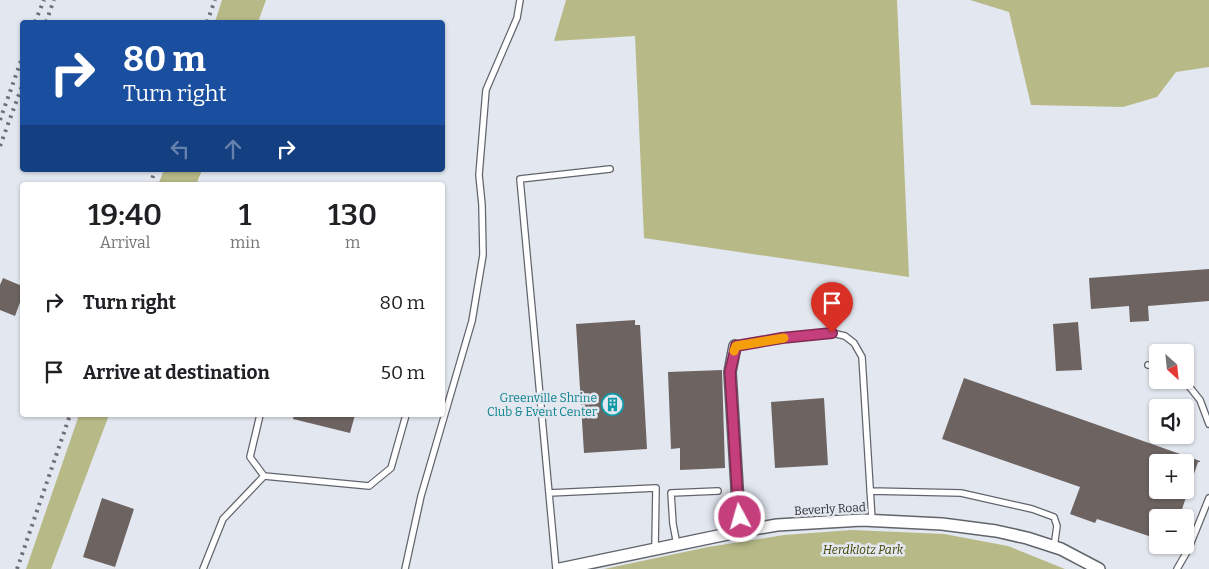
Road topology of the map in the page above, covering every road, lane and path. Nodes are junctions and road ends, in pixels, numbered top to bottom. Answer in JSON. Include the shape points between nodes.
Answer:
{"nodes":[{"id":1,"x":520,"y":0,"type":"edge"},
{"id":2,"x":610,"y":169,"type":"dead end"},
{"id":3,"x":736,"y":346,"type":"joint"},
{"id":4,"x":1191,"y":389,"type":"edge"},
{"id":5,"x":445,"y":416,"type":"edge"},
{"id":6,"x":260,"y":417,"type":"edge"},
{"id":7,"x":405,"y":417,"type":"edge"},
{"id":8,"x":445,"y":417,"type":"edge"},
{"id":9,"x":1209,"y":424,"type":"edge"},
{"id":10,"x":264,"y":476,"type":"junction"},
{"id":11,"x":718,"y":491,"type":"dead end"},
{"id":12,"x":870,"y":492,"type":"junction"},
{"id":13,"x":549,"y":493,"type":"junction"},
{"id":14,"x":1209,"y":498,"type":"edge"},
{"id":15,"x":872,"y":520,"type":"junction"},
{"id":16,"x":742,"y":531,"type":"junction"},
{"id":17,"x":677,"y":544,"type":"junction"},
{"id":18,"x":1054,"y":547,"type":"junction"},
{"id":19,"x":655,"y":549,"type":"junction"},
{"id":20,"x":203,"y":569,"type":"edge"},
{"id":21,"x":405,"y":569,"type":"edge"},
{"id":22,"x":558,"y":569,"type":"edge"},
{"id":23,"x":1099,"y":569,"type":"edge"},
{"id":24,"x":1177,"y":569,"type":"edge"}],
"edges":[{"from":1,"to":5,"type":"lane","via":[[517,18],[486,90],[479,175],[483,255],[472,321]]},
{"from":2,"to":13,"type":"lane","via":[[520,179]]},
{"from":3,"to":12,"type":"lane","via":[[832,333],[845,336],[854,343],[862,356]]},
{"from":3,"to":16,"type":"street","via":[[730,372]]},
{"from":4,"to":9,"type":"lane","via":[[1200,400]]},
{"from":6,"to":10,"type":"lane","via":[[250,457]]},
{"from":7,"to":10,"type":"lane","via":[[391,468],[369,486]]},
{"from":8,"to":21,"type":"lane"},
{"from":10,"to":20,"type":"lane","via":[[223,519]]},
{"from":11,"to":17,"type":"lane","via":[[671,494]]},
{"from":12,"to":15,"type":"lane"},
{"from":12,"to":18,"type":"lane","via":[[961,493],[1032,509],[1054,518],[1057,526]]},
{"from":13,"to":19,"type":"lane","via":[[656,488]]},
{"from":13,"to":22,"type":"lane"},
{"from":14,"to":24,"type":"lane"},
{"from":15,"to":16,"type":"street","name":"Beverly Road","via":[[777,525]]},
{"from":15,"to":18,"type":"street","name":"Beverly Road","via":[[996,531]]},
{"from":16,"to":17,"type":"street","name":"Beverly Road"},
{"from":17,"to":19,"type":"street","name":"Beverly Road"},
{"from":18,"to":23,"type":"street","name":"Beverly Road"},
{"from":19,"to":22,"type":"street","name":"Beverly Road"}]}
